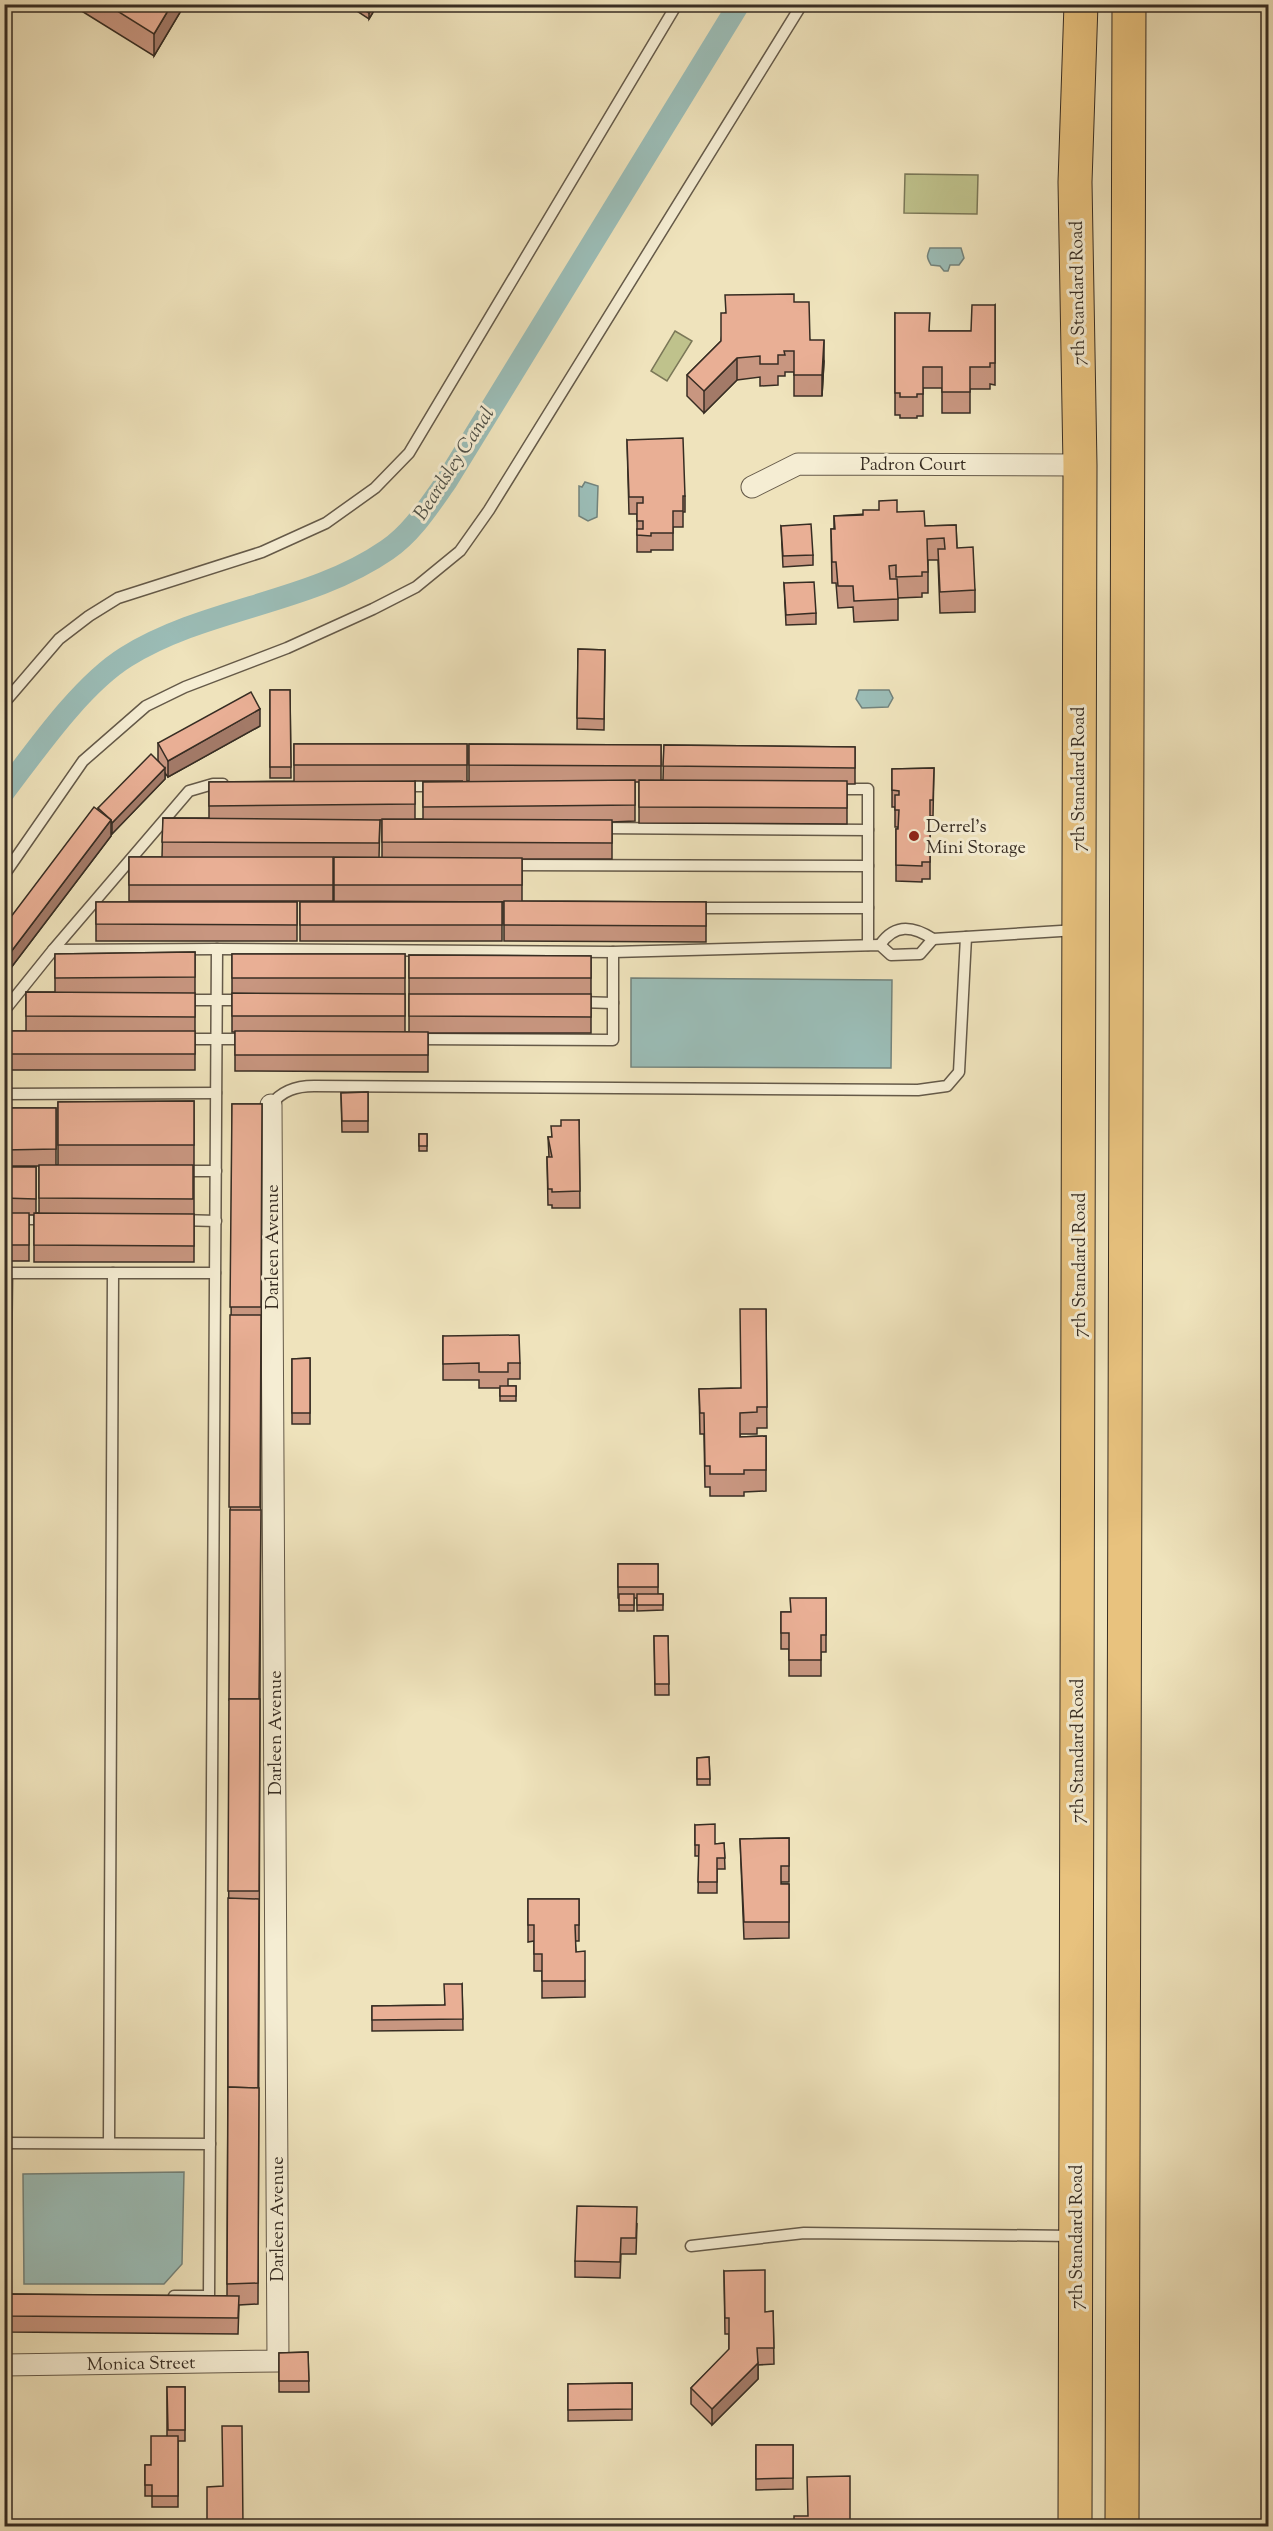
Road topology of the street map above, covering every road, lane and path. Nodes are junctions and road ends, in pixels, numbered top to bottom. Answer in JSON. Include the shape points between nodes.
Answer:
{"nodes":[{"id":1,"x":677,"y":4,"type":"edge"},
{"id":2,"x":801,"y":4,"type":"edge"},
{"id":3,"x":1081,"y":4,"type":"edge"},
{"id":4,"x":1129,"y":4,"type":"edge"},
{"id":5,"x":1080,"y":465,"type":"junction"},
{"id":6,"x":752,"y":487,"type":"dead end"},
{"id":7,"x":4,"y":703,"type":"edge"},
{"id":8,"x":237,"y":784,"type":"edge"},
{"id":9,"x":391,"y":785,"type":"edge"},
{"id":10,"x":451,"y":786,"type":"edge"},
{"id":11,"x":820,"y":789,"type":"edge"},
{"id":12,"x":160,"y":825,"type":"junction"},
{"id":13,"x":172,"y":825,"type":"edge"},
{"id":14,"x":592,"y":828,"type":"edge"},
{"id":15,"x":868,"y":830,"type":"junction"},
{"id":16,"x":126,"y":864,"type":"junction"},
{"id":17,"x":138,"y":864,"type":"edge"},
{"id":18,"x":497,"y":865,"type":"edge"},
{"id":19,"x":868,"y":866,"type":"junction"},
{"id":20,"x":4,"y":875,"type":"edge"},
{"id":21,"x":88,"y":908,"type":"junction"},
{"id":22,"x":100,"y":908,"type":"edge"},
{"id":23,"x":676,"y":908,"type":"edge"},
{"id":24,"x":868,"y":908,"type":"junction"},
{"id":25,"x":1077,"y":930,"type":"junction"},
{"id":26,"x":966,"y":937,"type":"junction"},
{"id":27,"x":933,"y":939,"type":"junction"},
{"id":28,"x":868,"y":945,"type":"junction"},
{"id":29,"x":880,"y":945,"type":"junction"},
{"id":30,"x":217,"y":948,"type":"junction"},
{"id":31,"x":53,"y":950,"type":"junction"},
{"id":32,"x":613,"y":952,"type":"junction"},
{"id":33,"x":14,"y":999,"type":"junction"},
{"id":34,"x":26,"y":999,"type":"edge"},
{"id":35,"x":169,"y":1000,"type":"edge"},
{"id":36,"x":217,"y":1000,"type":"junction"},
{"id":37,"x":252,"y":1000,"type":"edge"},
{"id":38,"x":566,"y":1002,"type":"edge"},
{"id":39,"x":613,"y":1003,"type":"junction"},
{"id":40,"x":4,"y":1011,"type":"edge"},
{"id":41,"x":170,"y":1038,"type":"edge"},
{"id":42,"x":217,"y":1039,"type":"junction"},
{"id":43,"x":263,"y":1039,"type":"edge"},
{"id":44,"x":403,"y":1039,"type":"edge"},
{"id":45,"x":216,"y":1093,"type":"junction"},
{"id":46,"x":4,"y":1094,"type":"edge"},
{"id":47,"x":272,"y":1106,"type":"joint"},
{"id":48,"x":169,"y":1171,"type":"edge"},
{"id":49,"x":216,"y":1171,"type":"junction"},
{"id":50,"x":4,"y":1219,"type":"edge"},
{"id":51,"x":63,"y":1220,"type":"edge"},
{"id":52,"x":169,"y":1220,"type":"edge"},
{"id":53,"x":216,"y":1221,"type":"junction"},
{"id":54,"x":113,"y":1273,"type":"junction"},
{"id":55,"x":215,"y":1273,"type":"junction"},
{"id":56,"x":6,"y":1274,"type":"edge"},
{"id":57,"x":4,"y":1509,"type":"edge"},
{"id":58,"x":4,"y":2143,"type":"edge"},
{"id":59,"x":109,"y":2143,"type":"junction"},
{"id":60,"x":210,"y":2144,"type":"junction"},
{"id":61,"x":1076,"y":2236,"type":"junction"},
{"id":62,"x":691,"y":2246,"type":"dead end"},
{"id":63,"x":164,"y":2296,"type":"edge"},
{"id":64,"x":278,"y":2361,"type":"joint"},
{"id":65,"x":4,"y":2365,"type":"edge"},
{"id":66,"x":1075,"y":2526,"type":"edge"},
{"id":67,"x":1122,"y":2526,"type":"edge"}],
"edges":[{"from":1,"to":7,"type":"lane","via":[[409,453],[375,488],[326,523],[262,552],[108,604],[59,639]]},
{"from":2,"to":20,"type":"lane","via":[[460,551],[416,586],[373,609],[146,706],[83,760]]},
{"from":3,"to":5,"type":"main road","name":"7th Standard Road","via":[[1075,182]]},
{"from":4,"to":67,"type":"main road"},
{"from":5,"to":6,"type":"street","name":"Padron Court","via":[[798,464]]},
{"from":5,"to":25,"type":"main road","name":"7th Standard Road"},
{"from":8,"to":12,"type":"lane","via":[[213,784],[189,791]]},
{"from":9,"to":10,"type":"lane"},
{"from":11,"to":15,"type":"lane","via":[[868,789]]},
{"from":12,"to":13,"type":"lane"},
{"from":12,"to":16,"type":"lane"},
{"from":14,"to":15,"type":"lane"},
{"from":15,"to":19,"type":"lane"},
{"from":16,"to":17,"type":"lane"},
{"from":16,"to":21,"type":"lane"},
{"from":18,"to":19,"type":"lane"},
{"from":19,"to":24,"type":"lane"},
{"from":21,"to":22,"type":"lane"},
{"from":21,"to":31,"type":"lane"},
{"from":23,"to":24,"type":"lane"},
{"from":24,"to":28,"type":"lane"},
{"from":25,"to":26,"type":"lane"},
{"from":25,"to":61,"type":"main road","name":"7th Standard Road"},
{"from":26,"to":27,"type":"lane"},
{"from":26,"to":47,"type":"lane","via":[[959,1072],[947,1086],[918,1090],[298,1086],[277,1097]]},
{"from":27,"to":29,"type":"lane","via":[[918,930],[900,929],[888,933]]},
{"from":27,"to":29,"type":"lane","via":[[920,954],[891,955]]},
{"from":28,"to":29,"type":"lane"},
{"from":28,"to":32,"type":"lane"},
{"from":30,"to":31,"type":"lane"},
{"from":30,"to":32,"type":"lane"},
{"from":30,"to":36,"type":"lane"},
{"from":31,"to":33,"type":"lane"},
{"from":32,"to":39,"type":"lane"},
{"from":33,"to":34,"type":"lane"},
{"from":33,"to":40,"type":"lane"},
{"from":35,"to":36,"type":"lane"},
{"from":36,"to":37,"type":"lane"},
{"from":36,"to":42,"type":"lane"},
{"from":38,"to":39,"type":"lane"},
{"from":39,"to":44,"type":"lane","via":[[613,1040]]},
{"from":41,"to":42,"type":"lane"},
{"from":42,"to":43,"type":"lane"},
{"from":42,"to":45,"type":"lane"},
{"from":45,"to":46,"type":"lane"},
{"from":45,"to":49,"type":"lane"},
{"from":47,"to":64,"type":"street","name":"Darleen Avenue"},
{"from":48,"to":49,"type":"lane"},
{"from":49,"to":53,"type":"lane"},
{"from":50,"to":51,"type":"lane"},
{"from":52,"to":53,"type":"lane"},
{"from":53,"to":55,"type":"lane"},
{"from":54,"to":55,"type":"lane"},
{"from":54,"to":56,"type":"lane"},
{"from":54,"to":59,"type":"lane"},
{"from":55,"to":60,"type":"lane"},
{"from":56,"to":57,"type":"lane"},
{"from":58,"to":59,"type":"lane"},
{"from":59,"to":60,"type":"lane"},
{"from":60,"to":63,"type":"lane","via":[[209,2296]]},
{"from":61,"to":62,"type":"lane","via":[[804,2233]]},
{"from":61,"to":66,"type":"main road","name":"7th Standard Road"},
{"from":64,"to":65,"type":"street","name":"Monica Street"}]}
